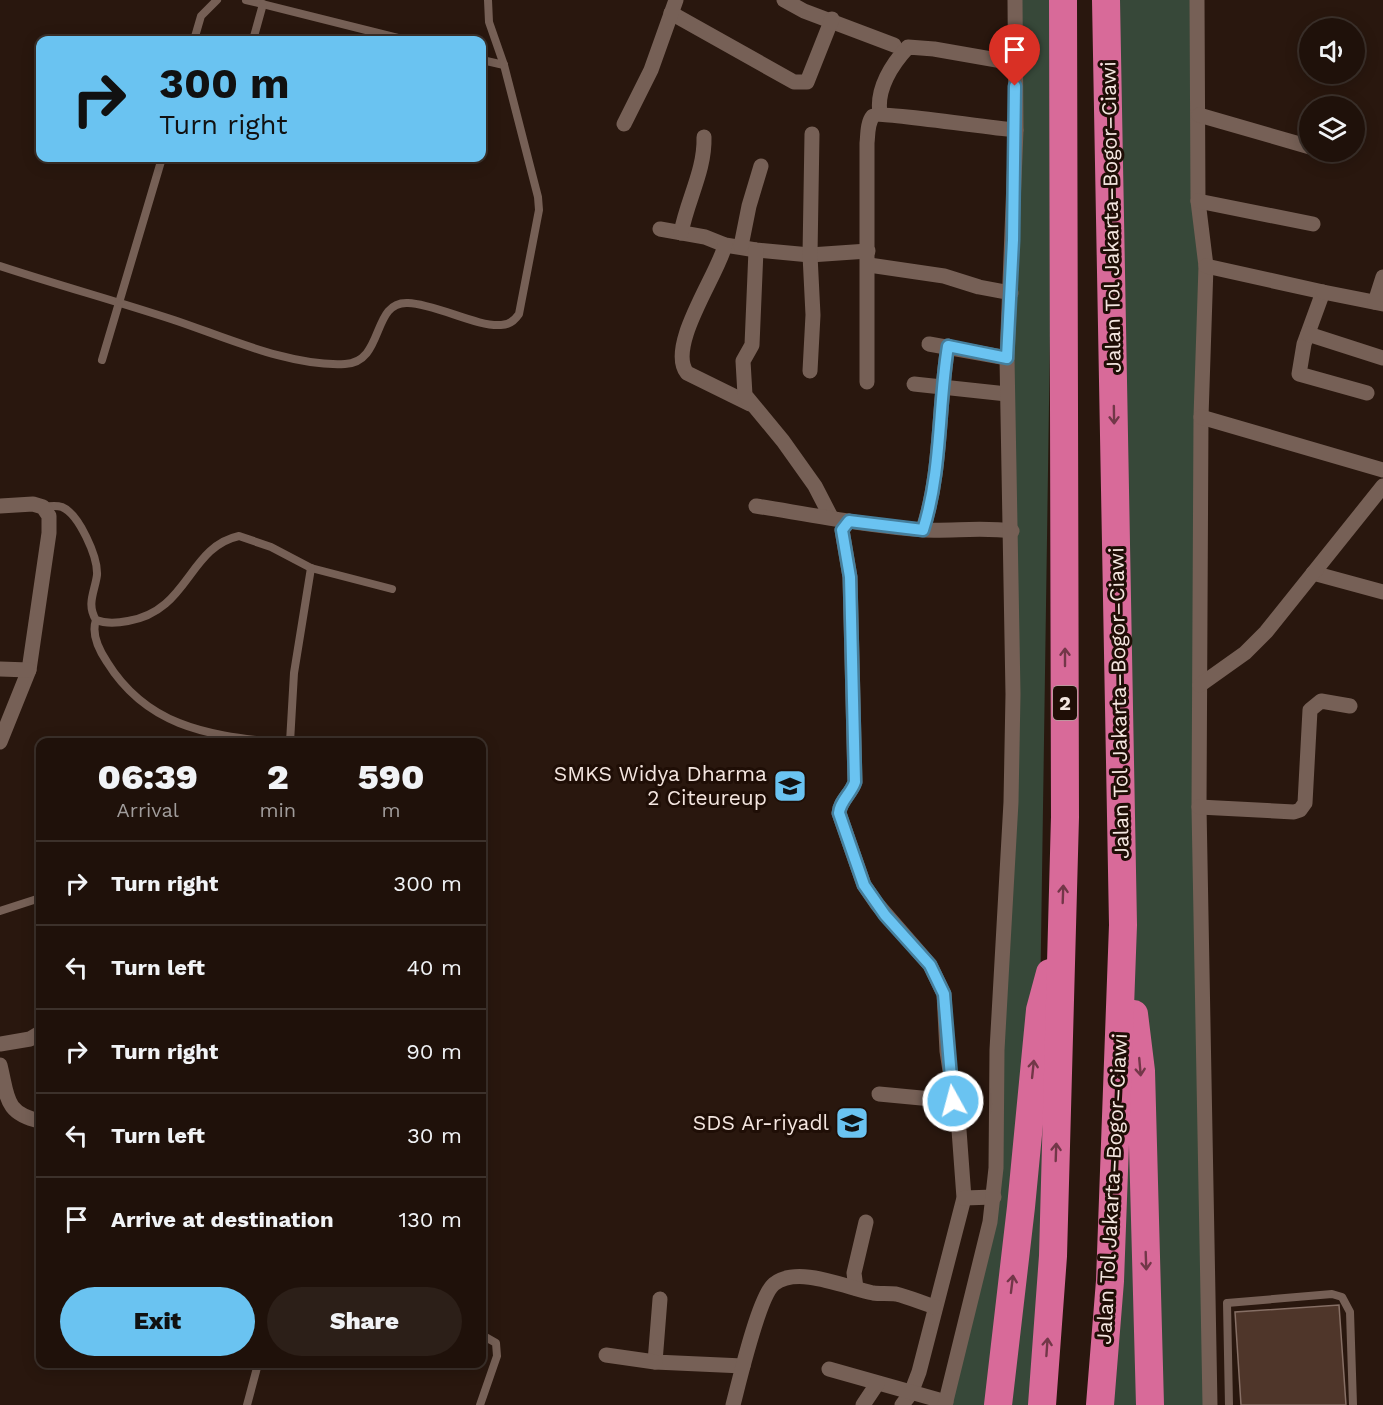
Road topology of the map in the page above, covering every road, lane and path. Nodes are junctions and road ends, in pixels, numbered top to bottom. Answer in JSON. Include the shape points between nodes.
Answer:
{"nodes":[{"id":1,"x":217,"y":0,"type":"edge"},
{"id":2,"x":246,"y":0,"type":"edge"},
{"id":3,"x":488,"y":0,"type":"edge"},
{"id":4,"x":784,"y":0,"type":"edge"},
{"id":5,"x":1016,"y":0,"type":"edge"},
{"id":6,"x":1063,"y":0,"type":"edge"},
{"id":7,"x":1106,"y":0,"type":"edge"},
{"id":8,"x":1197,"y":0,"type":"edge"},
{"id":9,"x":263,"y":4,"type":"junction"},
{"id":10,"x":673,"y":7,"type":"edge"},
{"id":11,"x":832,"y":19,"type":"junction"},
{"id":12,"x":195,"y":36,"type":"edge"},
{"id":13,"x":254,"y":36,"type":"edge"},
{"id":14,"x":390,"y":36,"type":"edge"},
{"id":15,"x":894,"y":45,"type":"dead end"},
{"id":16,"x":486,"y":61,"type":"edge"},
{"id":17,"x":1014,"y":63,"type":"junction"},
{"id":18,"x":504,"y":65,"type":"junction"},
{"id":19,"x":880,"y":113,"type":"junction"},
{"id":20,"x":1199,"y":115,"type":"junction"},
{"id":21,"x":624,"y":124,"type":"dead end"},
{"id":22,"x":1016,"y":130,"type":"junction"},
{"id":23,"x":812,"y":134,"type":"dead end"},
{"id":24,"x":704,"y":137,"type":"dead end"},
{"id":25,"x":1299,"y":144,"type":"edge"},
{"id":26,"x":161,"y":162,"type":"edge"},
{"id":27,"x":761,"y":166,"type":"dead end"},
{"id":28,"x":1198,"y":201,"type":"junction"},
{"id":29,"x":1313,"y":224,"type":"dead end"},
{"id":30,"x":660,"y":229,"type":"dead end"},
{"id":31,"x":681,"y":232,"type":"junction"},
{"id":32,"x":724,"y":245,"type":"junction"},
{"id":33,"x":748,"y":248,"type":"junction"},
{"id":34,"x":810,"y":255,"type":"junction"},
{"id":35,"x":868,"y":258,"type":"junction"},
{"id":36,"x":0,"y":266,"type":"edge"},
{"id":37,"x":1206,"y":266,"type":"junction"},
{"id":38,"x":1383,"y":277,"type":"edge"},
{"id":39,"x":1323,"y":292,"type":"junction"},
{"id":40,"x":1011,"y":293,"type":"junction"},
{"id":41,"x":1379,"y":303,"type":"edge"},
{"id":42,"x":119,"y":304,"type":"junction"},
{"id":43,"x":1308,"y":334,"type":"junction"},
{"id":44,"x":929,"y":344,"type":"dead end"},
{"id":45,"x":948,"y":346,"type":"junction"},
{"id":46,"x":1007,"y":358,"type":"junction"},
{"id":47,"x":1383,"y":358,"type":"edge"},
{"id":48,"x":102,"y":360,"type":"dead end"},
{"id":49,"x":810,"y":371,"type":"dead end"},
{"id":50,"x":867,"y":382,"type":"dead end"},
{"id":51,"x":914,"y":384,"type":"dead end"},
{"id":52,"x":942,"y":387,"type":"junction"},
{"id":53,"x":1367,"y":393,"type":"dead end"},
{"id":54,"x":1007,"y":394,"type":"junction"},
{"id":55,"x":750,"y":404,"type":"junction"},
{"id":56,"x":1201,"y":417,"type":"junction"},
{"id":57,"x":1383,"y":470,"type":"edge"},
{"id":58,"x":1382,"y":490,"type":"edge"},
{"id":59,"x":0,"y":506,"type":"edge"},
{"id":60,"x":756,"y":506,"type":"dead end"},
{"id":61,"x":43,"y":507,"type":"junction"},
{"id":62,"x":831,"y":517,"type":"junction"},
{"id":63,"x":849,"y":521,"type":"junction"},
{"id":64,"x":923,"y":530,"type":"junction"},
{"id":65,"x":1012,"y":531,"type":"junction"},
{"id":66,"x":311,"y":568,"type":"junction"},
{"id":67,"x":1313,"y":573,"type":"junction"},
{"id":68,"x":392,"y":589,"type":"dead end"},
{"id":69,"x":1383,"y":592,"type":"edge"},
{"id":70,"x":96,"y":620,"type":"junction"},
{"id":71,"x":0,"y":669,"type":"edge"},
{"id":72,"x":29,"y":670,"type":"junction"},
{"id":73,"x":1200,"y":685,"type":"junction"},
{"id":74,"x":1350,"y":706,"type":"dead end"},
{"id":75,"x":227,"y":738,"type":"edge"},
{"id":76,"x":290,"y":738,"type":"edge"},
{"id":77,"x":0,"y":742,"type":"edge"},
{"id":78,"x":1198,"y":807,"type":"junction"},
{"id":79,"x":36,"y":898,"type":"edge"},
{"id":80,"x":0,"y":911,"type":"edge"},
{"id":81,"x":1123,"y":925,"type":"junction"},
{"id":82,"x":1062,"y":926,"type":"junction"},
{"id":83,"x":36,"y":1035,"type":"edge"},
{"id":84,"x":0,"y":1044,"type":"edge"},
{"id":85,"x":0,"y":1065,"type":"edge"},
{"id":86,"x":879,"y":1094,"type":"dead end"},
{"id":87,"x":953,"y":1101,"type":"junction"},
{"id":88,"x":36,"y":1120,"type":"edge"},
{"id":89,"x":994,"y":1197,"type":"junction"},
{"id":90,"x":964,"y":1198,"type":"junction"},
{"id":91,"x":866,"y":1222,"type":"dead end"},
{"id":92,"x":856,"y":1288,"type":"junction"},
{"id":93,"x":660,"y":1299,"type":"dead end"},
{"id":94,"x":935,"y":1307,"type":"junction"},
{"id":95,"x":486,"y":1337,"type":"edge"},
{"id":96,"x":606,"y":1355,"type":"dead end"},
{"id":97,"x":656,"y":1362,"type":"junction"},
{"id":98,"x":743,"y":1366,"type":"junction"},
{"id":99,"x":257,"y":1368,"type":"edge"},
{"id":100,"x":829,"y":1369,"type":"dead end"},
{"id":101,"x":877,"y":1384,"type":"junction"},
{"id":102,"x":906,"y":1399,"type":"edge"},
{"id":103,"x":946,"y":1403,"type":"edge"},
{"id":104,"x":247,"y":1405,"type":"edge"},
{"id":105,"x":480,"y":1405,"type":"edge"},
{"id":106,"x":733,"y":1405,"type":"edge"},
{"id":107,"x":863,"y":1405,"type":"edge"},
{"id":108,"x":998,"y":1405,"type":"edge"},
{"id":109,"x":1042,"y":1405,"type":"edge"},
{"id":110,"x":1100,"y":1405,"type":"edge"},
{"id":111,"x":1150,"y":1405,"type":"edge"},
{"id":112,"x":1210,"y":1405,"type":"edge"},
{"id":113,"x":1229,"y":1405,"type":"edge"},
{"id":114,"x":1353,"y":1405,"type":"edge"}],
"edges":[{"from":1,"to":12,"type":"lane","via":[[201,16]]},
{"from":2,"to":9,"type":"lane"},
{"from":3,"to":18,"type":"lane","via":[[489,22]]},
{"from":4,"to":11,"type":"street"},
{"from":5,"to":17,"type":"street"},
{"from":82,"to":6,"type":"highway","number":"2","one_way":true},
{"from":7,"to":81,"type":"highway","name":"Jalan Tol Jakarta–Bogor–Ciawi","one_way":true},
{"from":8,"to":20,"type":"street"},
{"from":9,"to":13,"type":"lane"},
{"from":9,"to":14,"type":"lane"},
{"from":10,"to":11,"type":"street","via":[[801,83],[807,82]]},
{"from":10,"to":21,"type":"street","via":[[651,70]]},
{"from":11,"to":15,"type":"street"},
{"from":16,"to":18,"type":"lane"},
{"from":17,"to":19,"type":"street","via":[[908,47],[884,83]]},
{"from":17,"to":22,"type":"street"},
{"from":18,"to":42,"type":"lane","via":[[539,210],[519,314],[513,321],[496,325],[403,303],[389,310],[365,357],[345,364],[303,360],[250,347]]},
{"from":19,"to":22,"type":"street"},
{"from":19,"to":35,"type":"street","via":[[873,116],[869,125],[867,143]]},
{"from":20,"to":25,"type":"street"},
{"from":20,"to":28,"type":"street"},
{"from":22,"to":40,"type":"street"},
{"from":23,"to":34,"type":"street"},
{"from":24,"to":31,"type":"street","via":[[701,165]]},
{"from":26,"to":42,"type":"lane"},
{"from":27,"to":33,"type":"street","via":[[749,206]]},
{"from":28,"to":29,"type":"street"},
{"from":28,"to":37,"type":"street"},
{"from":30,"to":31,"type":"street"},
{"from":31,"to":32,"type":"street"},
{"from":32,"to":33,"type":"street"},
{"from":32,"to":55,"type":"street","via":[[693,315],[683,365],[687,373]]},
{"from":33,"to":34,"type":"street"},
{"from":33,"to":55,"type":"street","via":[[753,339],[743,361],[742,376]]},
{"from":34,"to":35,"type":"street"},
{"from":34,"to":49,"type":"street"},
{"from":35,"to":40,"type":"street"},
{"from":35,"to":50,"type":"street"},
{"from":36,"to":42,"type":"lane"},
{"from":37,"to":39,"type":"street"},
{"from":37,"to":56,"type":"street"},
{"from":38,"to":41,"type":"street"},
{"from":39,"to":41,"type":"street"},
{"from":39,"to":43,"type":"street"},
{"from":40,"to":46,"type":"street"},
{"from":42,"to":48,"type":"lane"},
{"from":43,"to":47,"type":"street"},
{"from":43,"to":53,"type":"street","via":[[1299,374]]},
{"from":44,"to":45,"type":"street"},
{"from":45,"to":46,"type":"street"},
{"from":45,"to":52,"type":"street"},
{"from":46,"to":54,"type":"street"},
{"from":51,"to":52,"type":"street"},
{"from":52,"to":54,"type":"street"},
{"from":52,"to":64,"type":"street","via":[[933,500]]},
{"from":54,"to":65,"type":"street"},
{"from":55,"to":62,"type":"street","via":[[783,441],[815,486]]},
{"from":56,"to":57,"type":"street"},
{"from":56,"to":73,"type":"street"},
{"from":58,"to":67,"type":"street"},
{"from":59,"to":61,"type":"street"},
{"from":60,"to":62,"type":"street"},
{"from":61,"to":70,"type":"lane","via":[[67,510],[87,538],[96,565],[91,604]]},
{"from":61,"to":72,"type":"street","via":[[49,516],[49,533]]},
{"from":62,"to":63,"type":"street"},
{"from":63,"to":64,"type":"street"},
{"from":63,"to":87,"type":"street","via":[[842,530],[850,577],[855,782],[839,813],[864,885],[930,965],[944,994]]},
{"from":64,"to":65,"type":"street"},
{"from":65,"to":89,"type":"street","via":[[1011,801],[997,1050]]},
{"from":66,"to":68,"type":"lane"},
{"from":66,"to":70,"type":"lane","via":[[246,536],[232,537],[212,547],[177,594],[155,613],[124,622]]},
{"from":66,"to":76,"type":"lane","via":[[294,673]]},
{"from":67,"to":69,"type":"street"},
{"from":67,"to":73,"type":"street","via":[[1245,653]]},
{"from":70,"to":75,"type":"lane","via":[[96,641],[123,687],[165,718]]},
{"from":71,"to":72,"type":"street"},
{"from":72,"to":77,"type":"street"},
{"from":73,"to":78,"type":"street"},
{"from":74,"to":78,"type":"street","via":[[1321,701],[1310,710],[1305,803],[1300,810]]},
{"from":78,"to":112,"type":"street"},
{"from":79,"to":80,"type":"lane"},
{"from":81,"to":110,"type":"highway","name":"Jalan Tol Jakarta–Bogor–Ciawi","via":[[1110,1281]]},
{"from":81,"to":111,"type":"highway","one_way":true,"via":[[1141,1071]]},
{"from":108,"to":82,"type":"highway","one_way":true,"via":[[1040,1010]]},
{"from":109,"to":82,"type":"highway","number":"2","one_way":true,"via":[[1053,1256]]},
{"from":83,"to":84,"type":"street"},
{"from":85,"to":88,"type":"street","via":[[11,1107],[24,1118]]},
{"from":86,"to":87,"type":"street"},
{"from":87,"to":90,"type":"street"},
{"from":89,"to":90,"type":"street"},
{"from":89,"to":103,"type":"street"},
{"from":90,"to":94,"type":"street"},
{"from":91,"to":92,"type":"street","via":[[854,1273]]},
{"from":92,"to":94,"type":"street","via":[[895,1294]]},
{"from":92,"to":98,"type":"street","via":[[808,1277],[772,1285]]},
{"from":93,"to":97,"type":"street"},
{"from":94,"to":102,"type":"street"},
{"from":95,"to":105,"type":"lane","via":[[496,1343],[497,1356]]},
{"from":96,"to":97,"type":"street"},
{"from":97,"to":98,"type":"street"},
{"from":98,"to":106,"type":"street"},
{"from":99,"to":104,"type":"lane"},
{"from":100,"to":101,"type":"street"},
{"from":101,"to":102,"type":"street"},
{"from":101,"to":107,"type":"street"},
{"from":102,"to":103,"type":"street"},
{"from":113,"to":114,"type":"lane","via":[[1227,1303],[1332,1294],[1342,1297],[1350,1312]]}]}
